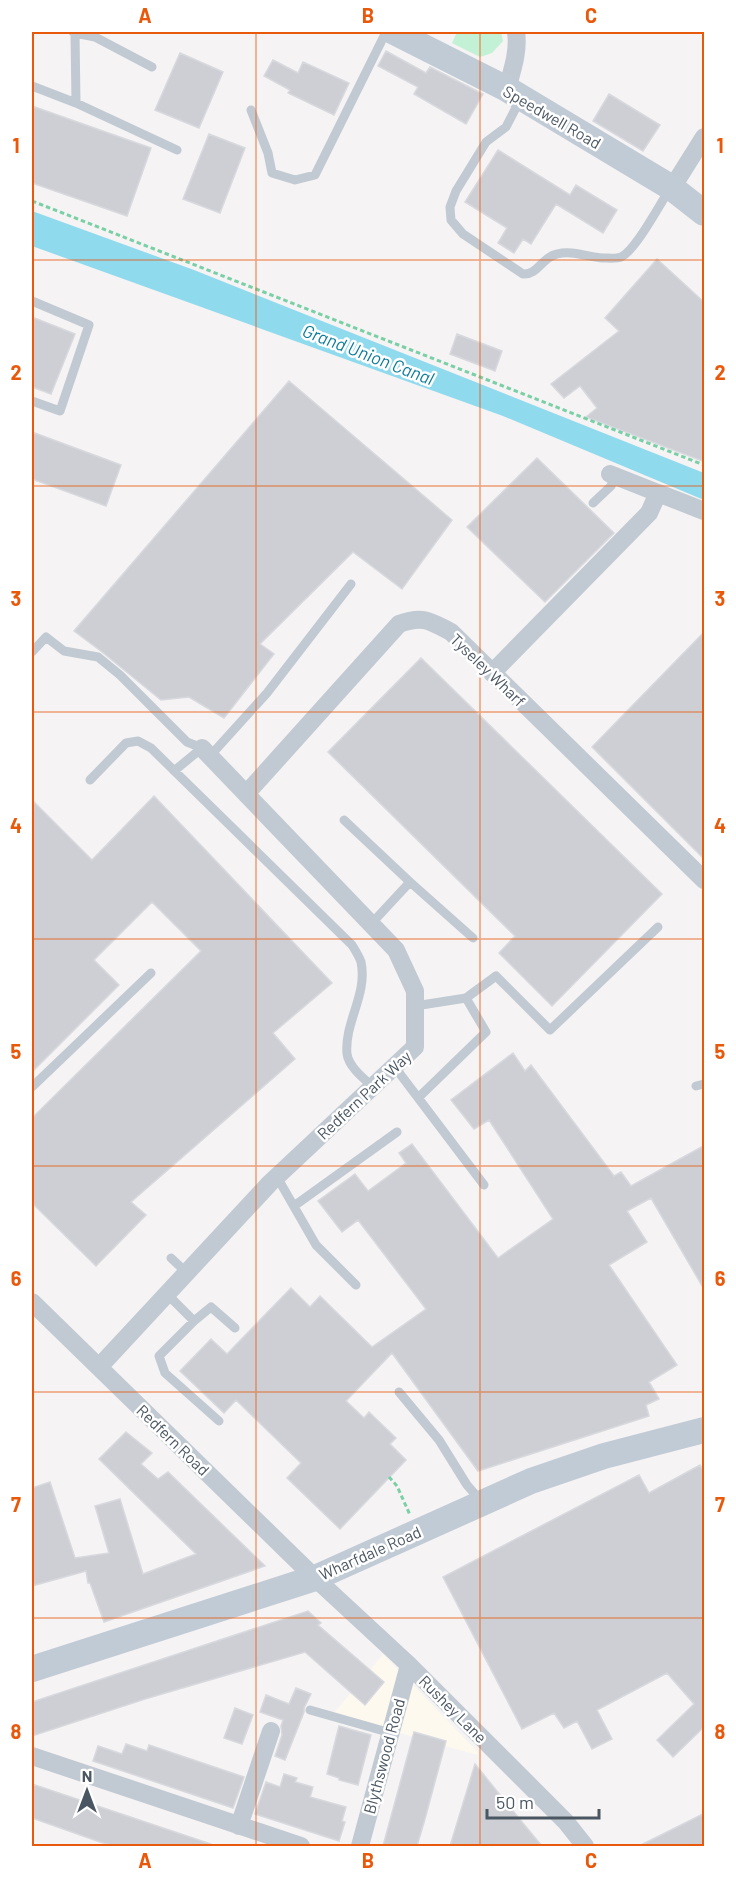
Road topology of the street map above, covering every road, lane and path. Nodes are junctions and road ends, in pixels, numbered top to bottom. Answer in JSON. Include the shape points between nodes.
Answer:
{"nodes":[{"id":1,"x":74,"y":32,"type":"edge"},
{"id":2,"x":386,"y":32,"type":"edge"},
{"id":3,"x":516,"y":32,"type":"edge"},
{"id":4,"x":407,"y":35,"type":"edge"},
{"id":5,"x":152,"y":68,"type":"dead end"},
{"id":6,"x":32,"y":86,"type":"edge"},
{"id":7,"x":514,"y":93,"type":"junction"},
{"id":8,"x":76,"y":103,"type":"junction"},
{"id":9,"x":251,"y":110,"type":"dead end"},
{"id":10,"x":705,"y":137,"type":"edge"},
{"id":11,"x":177,"y":150,"type":"dead end"},
{"id":12,"x":672,"y":188,"type":"junction"},
{"id":13,"x":32,"y":201,"type":"edge"},
{"id":14,"x":705,"y":213,"type":"edge"},
{"id":15,"x":32,"y":301,"type":"edge"},
{"id":16,"x":32,"y":401,"type":"edge"},
{"id":17,"x":705,"y":465,"type":"edge"},
{"id":18,"x":613,"y":475,"type":"joint"},
{"id":19,"x":658,"y":493,"type":"junction"},
{"id":20,"x":594,"y":502,"type":"dead end"},
{"id":21,"x":705,"y":511,"type":"edge"},
{"id":22,"x":351,"y":584,"type":"dead end"},
{"id":23,"x":32,"y":652,"type":"edge"},
{"id":24,"x":492,"y":673,"type":"junction"},
{"id":25,"x":206,"y":752,"type":"junction"},
{"id":26,"x":174,"y":771,"type":"junction"},
{"id":27,"x":90,"y":780,"type":"dead end"},
{"id":28,"x":246,"y":794,"type":"junction"},
{"id":29,"x":344,"y":820,"type":"dead end"},
{"id":30,"x":705,"y":880,"type":"edge"},
{"id":31,"x":410,"y":882,"type":"junction"},
{"id":32,"x":371,"y":924,"type":"junction"},
{"id":33,"x":658,"y":927,"type":"dead end"},
{"id":34,"x":473,"y":938,"type":"dead end"},
{"id":35,"x":151,"y":973,"type":"dead end"},
{"id":36,"x":466,"y":998,"type":"junction"},
{"id":37,"x":415,"y":1006,"type":"junction"},
{"id":38,"x":394,"y":1066,"type":"junction"},
{"id":39,"x":32,"y":1087,"type":"edge"},
{"id":40,"x":373,"y":1087,"type":"junction"},
{"id":41,"x":418,"y":1097,"type":"junction"},
{"id":42,"x":397,"y":1132,"type":"dead end"},
{"id":43,"x":277,"y":1177,"type":"junction"},
{"id":44,"x":484,"y":1185,"type":"dead end"},
{"id":45,"x":294,"y":1206,"type":"junction"},
{"id":46,"x":171,"y":1258,"type":"dead end"},
{"id":47,"x":187,"y":1273,"type":"junction"},
{"id":48,"x":356,"y":1285,"type":"dead end"},
{"id":49,"x":167,"y":1294,"type":"junction"},
{"id":50,"x":32,"y":1302,"type":"edge"},
{"id":51,"x":194,"y":1321,"type":"junction"},
{"id":52,"x":235,"y":1328,"type":"dead end"},
{"id":53,"x":99,"y":1367,"type":"junction"},
{"id":54,"x":399,"y":1392,"type":"dead end"},
{"id":55,"x":219,"y":1421,"type":"dead end"},
{"id":56,"x":705,"y":1430,"type":"edge"},
{"id":57,"x":389,"y":1477,"type":"dead end"},
{"id":58,"x":482,"y":1502,"type":"junction"},
{"id":59,"x":418,"y":1533,"type":"junction"},
{"id":60,"x":315,"y":1578,"type":"junction"},
{"id":61,"x":409,"y":1665,"type":"junction"},
{"id":62,"x":32,"y":1669,"type":"edge"},
{"id":63,"x":310,"y":1710,"type":"dead end"},
{"id":64,"x":271,"y":1731,"type":"dead end"},
{"id":65,"x":391,"y":1733,"type":"junction"},
{"id":66,"x":32,"y":1756,"type":"edge"},
{"id":67,"x":239,"y":1826,"type":"junction"},
{"id":68,"x":301,"y":1846,"type":"edge"},
{"id":69,"x":360,"y":1846,"type":"edge"},
{"id":70,"x":585,"y":1846,"type":"edge"}],
"edges":[{"from":1,"to":5,"type":"lane","via":[[95,37]]},
{"from":1,"to":8,"type":"lane"},
{"from":2,"to":9,"type":"lane","via":[[315,175],[295,180],[272,173]]},
{"from":3,"to":7,"type":"street"},
{"from":4,"to":7,"type":"main road","name":"Speedwell Road"},
{"from":6,"to":8,"type":"lane"},
{"from":7,"to":12,"type":"main road","name":"Speedwell Road"},
{"from":7,"to":12,"type":"lane","via":[[506,127],[486,142],[450,207],[451,220],[463,234],[523,274],[530,275],[546,258],[565,252],[620,257],[632,249]]},
{"from":8,"to":11,"type":"lane"},
{"from":10,"to":12,"type":"street"},
{"from":12,"to":14,"type":"main road","name":"Speedwell Road"},
{"from":13,"to":17,"type":"path"},
{"from":15,"to":16,"type":"lane","via":[[89,325],[60,411]]},
{"from":18,"to":19,"type":"street"},
{"from":18,"to":20,"type":"lane","via":[[611,486]]},
{"from":19,"to":21,"type":"street"},
{"from":19,"to":24,"type":"street","via":[[649,513]]},
{"from":22,"to":25,"type":"lane","via":[[267,693]]},
{"from":23,"to":25,"type":"lane","via":[[46,637],[64,651],[98,657],[187,742]]},
{"from":24,"to":28,"type":"street","name":"Tyseley Wharf","via":[[451,632],[414,618],[399,624]]},
{"from":24,"to":30,"type":"street","name":"Tyseley Wharf"},
{"from":25,"to":26,"type":"lane"},
{"from":25,"to":28,"type":"street","name":"Redfern Park Way"},
{"from":26,"to":27,"type":"lane","via":[[138,741],[126,743]]},
{"from":26,"to":40,"type":"lane","via":[[352,945],[361,961],[362,981],[347,1056]]},
{"from":28,"to":32,"type":"street","name":"Redfern Park Way"},
{"from":29,"to":31,"type":"lane"},
{"from":31,"to":32,"type":"lane"},
{"from":31,"to":34,"type":"lane"},
{"from":32,"to":37,"type":"street","name":"Redfern Park Way","via":[[396,950],[415,991]]},
{"from":33,"to":36,"type":"lane","via":[[549,1030],[496,976]]},
{"from":35,"to":39,"type":"lane"},
{"from":36,"to":37,"type":"lane"},
{"from":36,"to":41,"type":"lane","via":[[486,1032]]},
{"from":37,"to":38,"type":"street","name":"Redfern Park Way","via":[[415,1047]]},
{"from":38,"to":40,"type":"street","name":"Redfern Park Way"},
{"from":38,"to":41,"type":"lane"},
{"from":40,"to":43,"type":"street","name":"Redfern Park Way"},
{"from":41,"to":44,"type":"lane"},
{"from":42,"to":45,"type":"lane"},
{"from":43,"to":45,"type":"lane"},
{"from":43,"to":47,"type":"street","name":"Redfern Park Way"},
{"from":45,"to":48,"type":"lane","via":[[316,1245]]},
{"from":46,"to":47,"type":"lane"},
{"from":47,"to":49,"type":"street","name":"Redfern Park Way"},
{"from":49,"to":51,"type":"lane"},
{"from":49,"to":53,"type":"street","name":"Redfern Park Way"},
{"from":50,"to":53,"type":"street","name":"Redfern Road"},
{"from":51,"to":52,"type":"lane","via":[[211,1306]]},
{"from":51,"to":55,"type":"lane","via":[[159,1356],[165,1373]]},
{"from":53,"to":60,"type":"street","name":"Redfern Road"},
{"from":54,"to":58,"type":"lane","via":[[439,1440]]},
{"from":56,"to":58,"type":"main road","name":"Wharfdale Road","via":[[604,1456]]},
{"from":57,"to":59,"type":"path"},
{"from":58,"to":59,"type":"main road","name":"Wharfdale Road"},
{"from":59,"to":60,"type":"main road","name":"Wharfdale Road"},
{"from":60,"to":61,"type":"street","name":"Rushey Lane"},
{"from":60,"to":62,"type":"main road","name":"Wharfdale Road"},
{"from":61,"to":65,"type":"street","name":"Blythswood Road"},
{"from":61,"to":70,"type":"street","name":"Rushey Lane","via":[[566,1822]]},
{"from":63,"to":65,"type":"lane"},
{"from":64,"to":67,"type":"street"},
{"from":65,"to":69,"type":"street","name":"Blythswood Road"},
{"from":66,"to":67,"type":"street"},
{"from":67,"to":68,"type":"street"}]}
